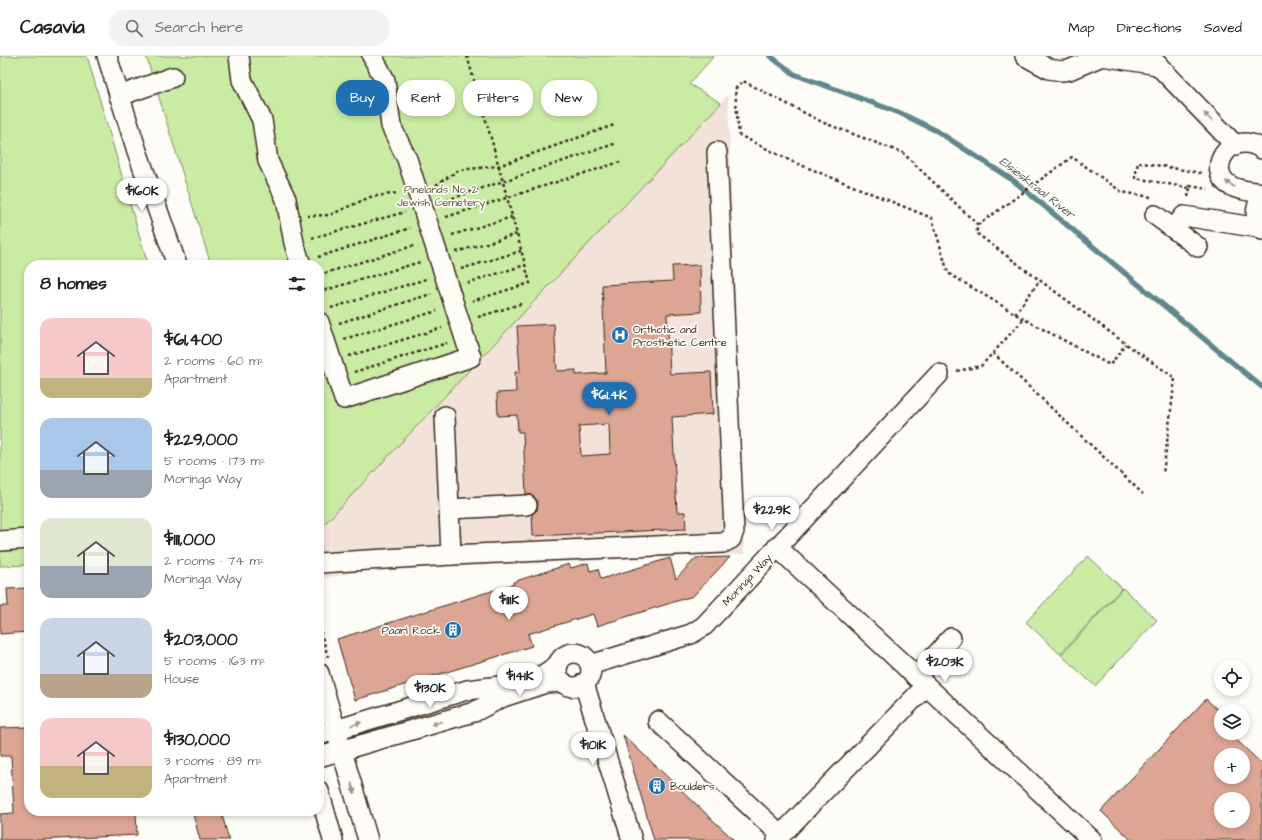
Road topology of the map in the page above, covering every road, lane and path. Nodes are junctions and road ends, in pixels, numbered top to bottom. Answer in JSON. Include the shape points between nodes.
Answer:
{"nodes":[{"id":1,"x":107,"y":56,"type":"edge"},
{"id":2,"x":239,"y":56,"type":"edge"},
{"id":3,"x":372,"y":56,"type":"edge"},
{"id":4,"x":467,"y":56,"type":"edge"},
{"id":5,"x":1025,"y":56,"type":"edge"},
{"id":6,"x":1102,"y":56,"type":"edge"},
{"id":7,"x":1154,"y":61,"type":"edge"},
{"id":8,"x":173,"y":77,"type":"dead end"},
{"id":9,"x":119,"y":96,"type":"junction"},
{"id":10,"x":614,"y":125,"type":"dead end"},
{"id":11,"x":617,"y":143,"type":"dead end"},
{"id":12,"x":1235,"y":145,"type":"junction"},
{"id":13,"x":136,"y":148,"type":"junction"},
{"id":14,"x":1262,"y":149,"type":"edge"},
{"id":15,"x":717,"y":152,"type":"dead end"},
{"id":16,"x":620,"y":162,"type":"dead end"},
{"id":17,"x":498,"y":166,"type":"junction"},
{"id":18,"x":1207,"y":174,"type":"dead end"},
{"id":19,"x":503,"y":181,"type":"junction"},
{"id":20,"x":1190,"y":188,"type":"junction"},
{"id":21,"x":1206,"y":189,"type":"dead end"},
{"id":22,"x":1262,"y":193,"type":"edge"},
{"id":23,"x":507,"y":198,"type":"junction"},
{"id":24,"x":1187,"y":203,"type":"dead end"},
{"id":25,"x":1157,"y":206,"type":"joint"},
{"id":26,"x":423,"y":207,"type":"junction"},
{"id":27,"x":289,"y":218,"type":"junction"},
{"id":28,"x":978,"y":224,"type":"junction"},
{"id":29,"x":1174,"y":229,"type":"junction"},
{"id":30,"x":1261,"y":229,"type":"edge"},
{"id":31,"x":517,"y":234,"type":"junction"},
{"id":32,"x":294,"y":243,"type":"junction"},
{"id":33,"x":1198,"y":247,"type":"dead end"},
{"id":34,"x":521,"y":251,"type":"junction"},
{"id":35,"x":168,"y":260,"type":"edge"},
{"id":36,"x":175,"y":260,"type":"edge"},
{"id":37,"x":300,"y":260,"type":"edge"},
{"id":38,"x":310,"y":260,"type":"edge"},
{"id":39,"x":525,"y":265,"type":"junction"},
{"id":40,"x":1040,"y":280,"type":"junction"},
{"id":41,"x":324,"y":292,"type":"edge"},
{"id":42,"x":452,"y":297,"type":"junction"},
{"id":43,"x":524,"y":303,"type":"dead end"},
{"id":44,"x":1016,"y":314,"type":"junction"},
{"id":45,"x":1024,"y":319,"type":"junction"},
{"id":46,"x":327,"y":340,"type":"edge"},
{"id":47,"x":1126,"y":344,"type":"junction"},
{"id":48,"x":993,"y":353,"type":"junction"},
{"id":49,"x":939,"y":374,"type":"joint"},
{"id":50,"x":444,"y":416,"type":"dead end"},
{"id":51,"x":1163,"y":474,"type":"dead end"},
{"id":52,"x":1143,"y":494,"type":"dead end"},
{"id":53,"x":528,"y":506,"type":"dead end"},
{"id":54,"x":449,"y":510,"type":"junction"},
{"id":55,"x":24,"y":539,"type":"edge"},
{"id":56,"x":0,"y":541,"type":"edge"},
{"id":57,"x":777,"y":548,"type":"junction"},
{"id":58,"x":451,"y":555,"type":"junction"},
{"id":59,"x":324,"y":563,"type":"edge"},
{"id":60,"x":951,"y":638,"type":"dead end"},
{"id":61,"x":590,"y":665,"type":"junction"},
{"id":62,"x":570,"y":679,"type":"junction"},
{"id":63,"x":921,"y":681,"type":"junction"},
{"id":64,"x":324,"y":706,"type":"edge"},
{"id":65,"x":658,"y":721,"type":"dead end"},
{"id":66,"x":328,"y":733,"type":"edge"},
{"id":67,"x":342,"y":751,"type":"junction"},
{"id":68,"x":324,"y":756,"type":"edge"},
{"id":69,"x":324,"y":808,"type":"edge"},
{"id":70,"x":779,"y":838,"type":"edge"},
{"id":71,"x":333,"y":840,"type":"edge"},
{"id":72,"x":368,"y":840,"type":"edge"},
{"id":73,"x":620,"y":840,"type":"edge"},
{"id":74,"x":632,"y":840,"type":"edge"},
{"id":75,"x":1092,"y":840,"type":"edge"}],
"edges":[{"from":1,"to":9,"type":"street"},
{"from":2,"to":27,"type":"street","via":[[242,80],[262,120],[268,161],[286,199]]},
{"from":3,"to":26,"type":"street","via":[[385,80],[391,126],[407,159]]},
{"from":4,"to":17,"type":"path"},
{"from":5,"to":6,"type":"street","via":[[1049,68],[1062,71]]},
{"from":6,"to":7,"type":"street"},
{"from":12,"to":7,"type":"street","one_way":true},
{"from":8,"to":9,"type":"street"},
{"from":9,"to":13,"type":"street"},
{"from":10,"to":17,"type":"path"},
{"from":11,"to":19,"type":"path"},
{"from":12,"to":14,"type":"street","via":[[1246,142]]},
{"from":22,"to":12,"type":"street","one_way":true,"via":[[1233,187],[1222,177],[1220,161],[1228,149]]},
{"from":13,"to":35,"type":"street"},
{"from":13,"to":36,"type":"street"},
{"from":15,"to":58,"type":"street","via":[[734,531],[731,539],[723,543]]},
{"from":16,"to":23,"type":"path"},
{"from":17,"to":19,"type":"path"},
{"from":17,"to":26,"type":"path","via":[[459,170],[431,189]]},
{"from":18,"to":20,"type":"path","via":[[1138,162],[1135,178]]},
{"from":19,"to":23,"type":"path"},
{"from":19,"to":26,"type":"path"},
{"from":20,"to":21,"type":"path"},
{"from":20,"to":24,"type":"path"},
{"from":22,"to":30,"type":"street","via":[[1256,207],[1256,218]]},
{"from":23,"to":26,"type":"path"},
{"from":23,"to":31,"type":"path"},
{"from":25,"to":28,"type":"path","via":[[1122,192],[1072,157]]},
{"from":25,"to":29,"type":"street"},
{"from":26,"to":27,"type":"path","via":[[370,197],[330,215]]},
{"from":26,"to":32,"type":"path"},
{"from":26,"to":38,"type":"path"},
{"from":26,"to":42,"type":"street"},
{"from":27,"to":32,"type":"street"},
{"from":28,"to":40,"type":"path","via":[[976,232]]},
{"from":28,"to":44,"type":"path","via":[[903,153],[824,123],[743,81],[735,89],[739,135],[791,161],[932,218],[948,274]]},
{"from":29,"to":30,"type":"street","via":[[1184,216]]},
{"from":29,"to":33,"type":"street"},
{"from":31,"to":34,"type":"path"},
{"from":31,"to":42,"type":"path"},
{"from":32,"to":37,"type":"street"},
{"from":34,"to":39,"type":"path"},
{"from":34,"to":42,"type":"path"},
{"from":39,"to":42,"type":"path"},
{"from":39,"to":42,"type":"path","via":[[530,283]]},
{"from":40,"to":44,"type":"path"},
{"from":40,"to":47,"type":"path"},
{"from":41,"to":42,"type":"path"},
{"from":42,"to":43,"type":"path"},
{"from":42,"to":46,"type":"path"},
{"from":42,"to":46,"type":"path"},
{"from":42,"to":46,"type":"path"},
{"from":42,"to":46,"type":"path"},
{"from":42,"to":46,"type":"path"},
{"from":42,"to":46,"type":"street","via":[[471,357],[344,399]]},
{"from":44,"to":45,"type":"path"},
{"from":45,"to":47,"type":"path","via":[[1110,365]]},
{"from":45,"to":48,"type":"path"},
{"from":47,"to":51,"type":"path","via":[[1175,378]]},
{"from":48,"to":49,"type":"path","via":[[981,366]]},
{"from":48,"to":52,"type":"path"},
{"from":49,"to":57,"type":"street","name":"Moringa Way"},
{"from":50,"to":54,"type":"street"},
{"from":53,"to":54,"type":"street"},
{"from":54,"to":58,"type":"street"},
{"from":55,"to":56,"type":"street"},
{"from":57,"to":61,"type":"street","name":"Moringa Way","via":[[697,631]]},
{"from":57,"to":63,"type":"street"},
{"from":58,"to":59,"type":"street"},
{"from":60,"to":63,"type":"street"},
{"from":61,"to":62,"type":"street","via":[[590,673]]},
{"from":61,"to":62,"type":"street","via":[[585,657],[576,653],[567,654],[563,657]]},
{"from":66,"to":62,"type":"street","one_way":true,"via":[[467,690],[500,686],[543,675]]},
{"from":62,"to":67,"type":"street","one_way":true,"via":[[546,683],[503,697],[474,712]]},
{"from":62,"to":73,"type":"street"},
{"from":62,"to":74,"type":"street"},
{"from":63,"to":70,"type":"street"},
{"from":63,"to":75,"type":"street"},
{"from":64,"to":66,"type":"street"},
{"from":65,"to":70,"type":"street"},
{"from":66,"to":67,"type":"street"},
{"from":67,"to":68,"type":"street"},
{"from":67,"to":72,"type":"street","one_way":true},
{"from":69,"to":71,"type":"street"}]}
